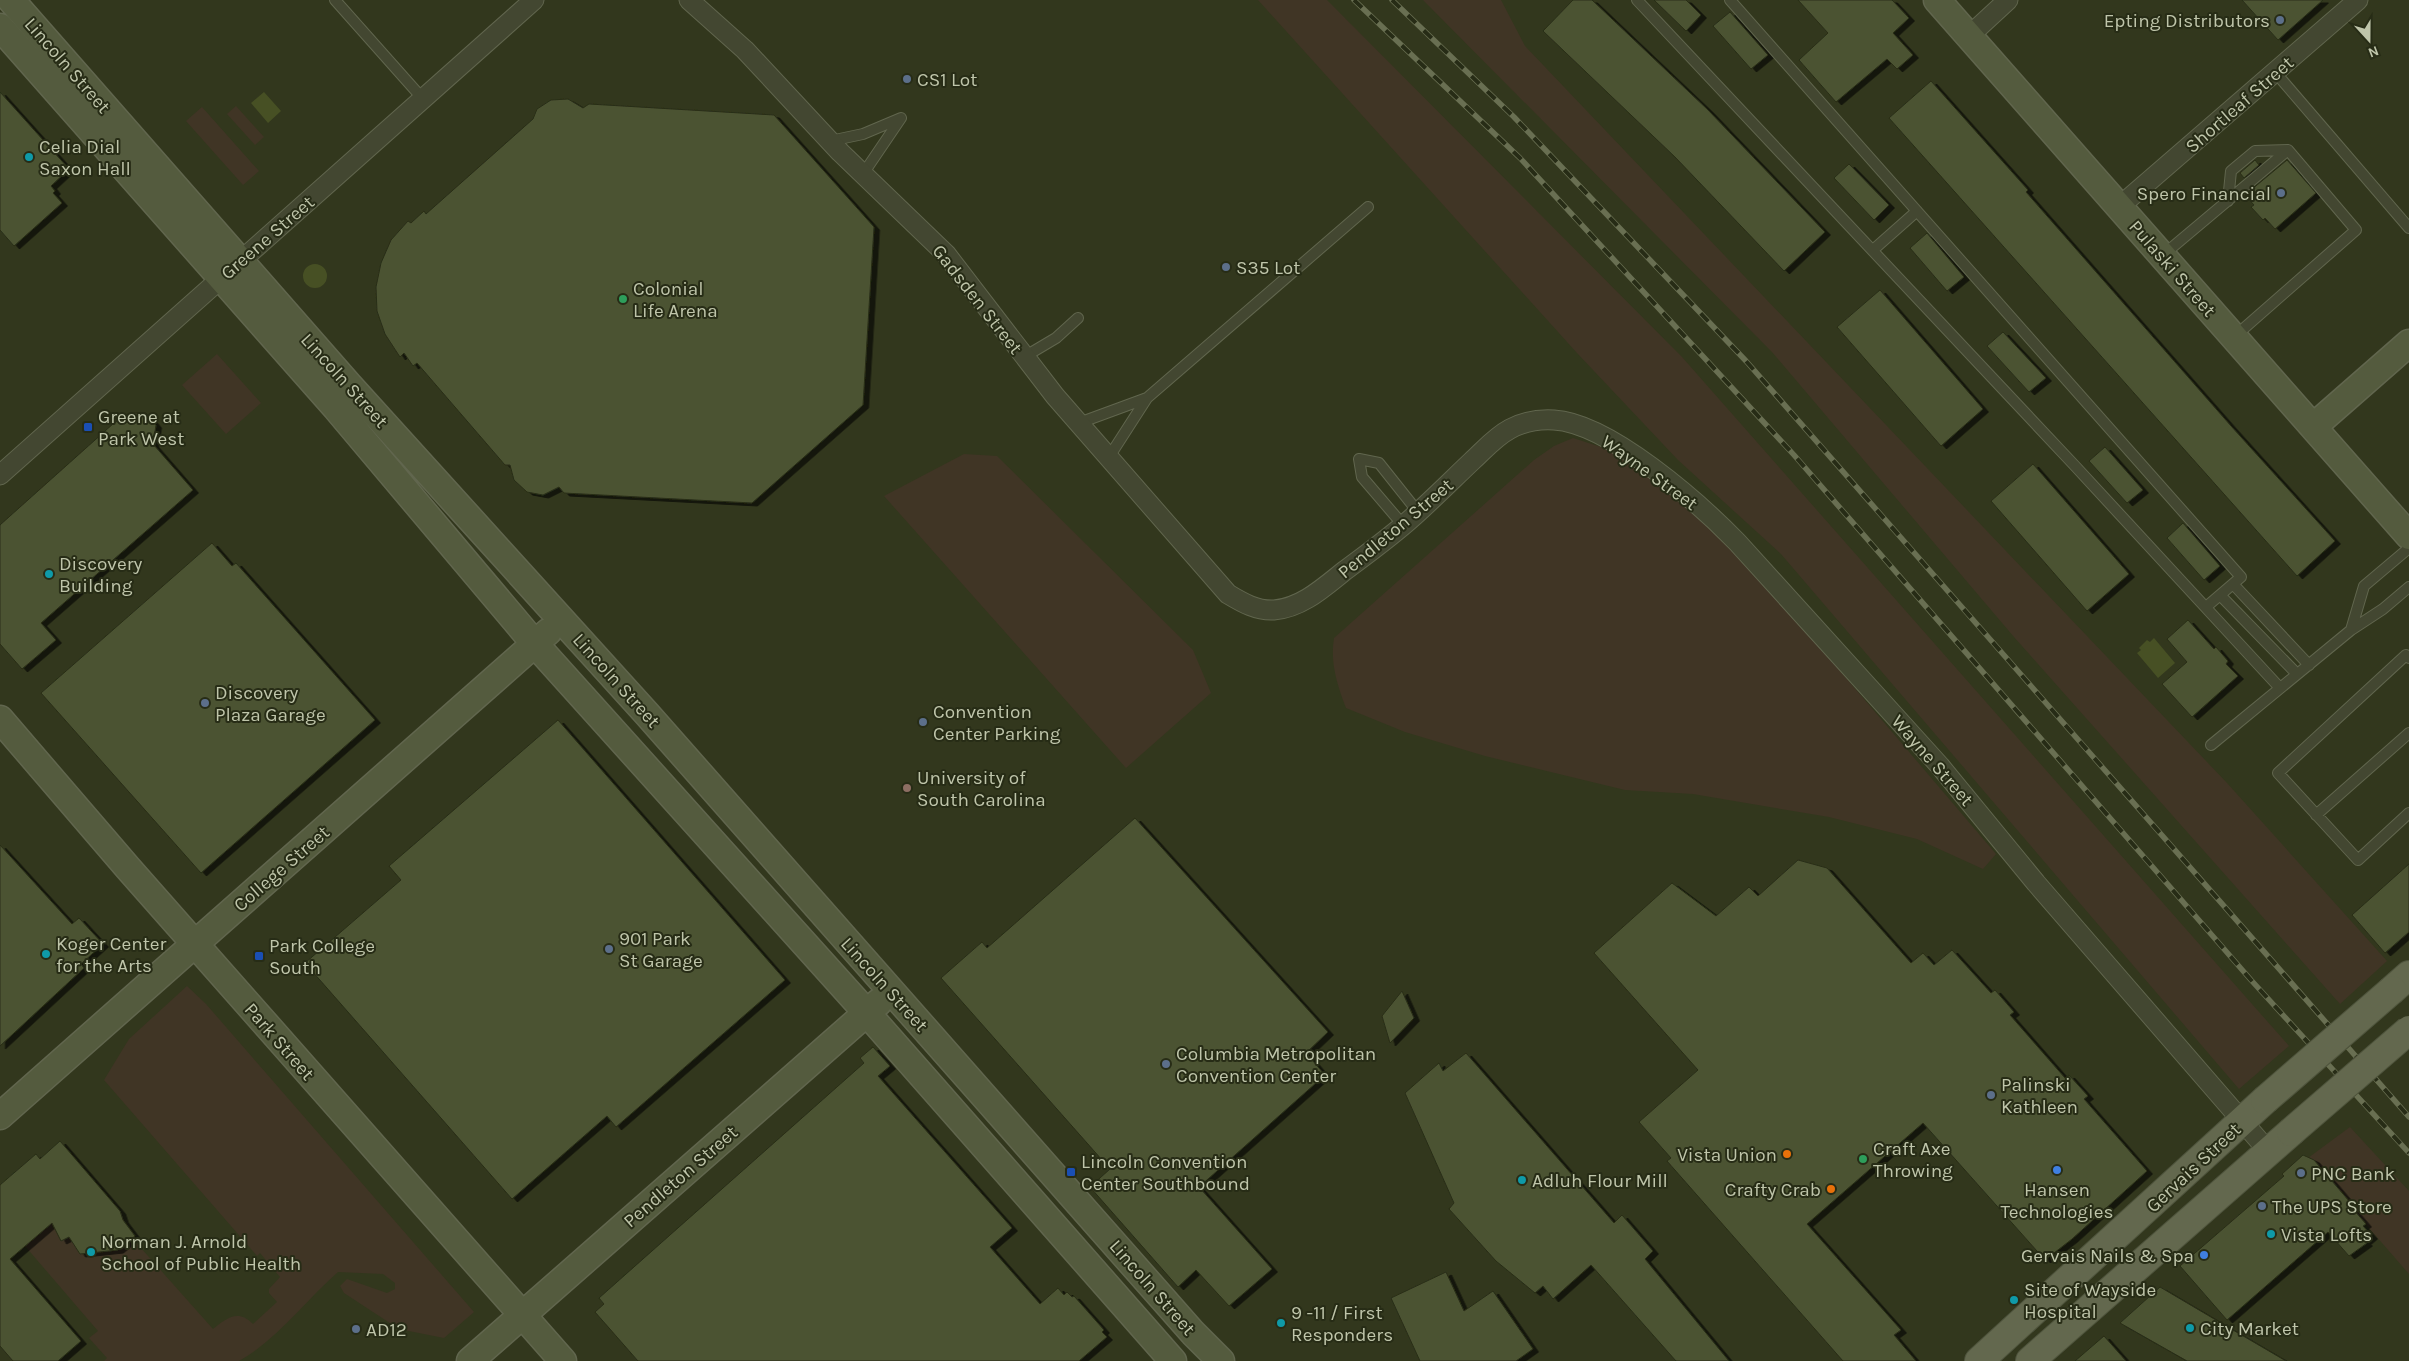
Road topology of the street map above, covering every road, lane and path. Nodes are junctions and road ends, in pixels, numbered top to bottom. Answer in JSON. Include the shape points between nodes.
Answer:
{"nodes":[{"id":1,"x":11,"y":0,"type":"edge"},
{"id":2,"x":335,"y":0,"type":"edge"},
{"id":3,"x":534,"y":0,"type":"edge"},
{"id":4,"x":689,"y":0,"type":"edge"},
{"id":5,"x":1637,"y":0,"type":"edge"},
{"id":6,"x":1730,"y":0,"type":"edge"},
{"id":7,"x":1937,"y":0,"type":"edge"},
{"id":8,"x":2008,"y":0,"type":"edge"},
{"id":9,"x":2358,"y":0,"type":"edge"},
{"id":10,"x":0,"y":27,"type":"edge"},
{"id":11,"x":1969,"y":36,"type":"junction"},
{"id":12,"x":2275,"y":72,"type":"junction"},
{"id":13,"x":423,"y":99,"type":"junction"},
{"id":14,"x":830,"y":141,"type":"junction"},
{"id":15,"x":2288,"y":150,"type":"junction"},
{"id":16,"x":862,"y":174,"type":"junction"},
{"id":17,"x":2228,"y":201,"type":"junction"},
{"id":18,"x":1368,"y":207,"type":"dead end"},
{"id":19,"x":2119,"y":207,"type":"junction"},
{"id":20,"x":1917,"y":211,"type":"junction"},
{"id":21,"x":2409,"y":228,"type":"edge"},
{"id":22,"x":1873,"y":250,"type":"junction"},
{"id":23,"x":2162,"y":256,"type":"junction"},
{"id":24,"x":240,"y":261,"type":"junction"},
{"id":25,"x":220,"y":278,"type":"junction"},
{"id":26,"x":1078,"y":318,"type":"dead end"},
{"id":27,"x":2234,"y":337,"type":"junction"},
{"id":28,"x":2409,"y":343,"type":"edge"},
{"id":29,"x":1024,"y":357,"type":"junction"},
{"id":30,"x":1148,"y":398,"type":"junction"},
{"id":31,"x":1554,"y":420,"type":"joint"},
{"id":32,"x":1079,"y":423,"type":"junction"},
{"id":33,"x":2313,"y":427,"type":"junction"},
{"id":34,"x":1108,"y":457,"type":"junction"},
{"id":35,"x":0,"y":475,"type":"edge"},
{"id":36,"x":1418,"y":512,"type":"junction"},
{"id":37,"x":1403,"y":525,"type":"junction"},
{"id":38,"x":2409,"y":536,"type":"edge"},
{"id":39,"x":2409,"y":548,"type":"edge"},
{"id":40,"x":2233,"y":584,"type":"junction"},
{"id":41,"x":2409,"y":587,"type":"edge"},
{"id":42,"x":1228,"y":594,"type":"joint"},
{"id":43,"x":2220,"y":595,"type":"junction"},
{"id":44,"x":2206,"y":607,"type":"junction"},
{"id":45,"x":562,"y":620,"type":"junction"},
{"id":46,"x":2351,"y":630,"type":"junction"},
{"id":47,"x":535,"y":644,"type":"junction"},
{"id":48,"x":2409,"y":658,"type":"edge"},
{"id":49,"x":2309,"y":664,"type":"junction"},
{"id":50,"x":2297,"y":674,"type":"junction"},
{"id":51,"x":2280,"y":688,"type":"junction"},
{"id":52,"x":0,"y":719,"type":"edge"},
{"id":53,"x":2409,"y":733,"type":"edge"},
{"id":54,"x":2211,"y":745,"type":"dead end"},
{"id":55,"x":2409,"y":814,"type":"edge"},
{"id":56,"x":2316,"y":815,"type":"junction"},
{"id":57,"x":195,"y":944,"type":"junction"},
{"id":58,"x":2401,"y":982,"type":"edge"},
{"id":59,"x":890,"y":991,"type":"junction"},
{"id":60,"x":866,"y":1012,"type":"junction"},
{"id":61,"x":2409,"y":1030,"type":"edge"},
{"id":62,"x":0,"y":1116,"type":"edge"},
{"id":63,"x":2243,"y":1121,"type":"junction"},
{"id":64,"x":2270,"y":1152,"type":"junction"},
{"id":65,"x":522,"y":1315,"type":"junction"},
{"id":66,"x":1206,"y":1356,"type":"edge"},
{"id":67,"x":470,"y":1361,"type":"edge"},
{"id":68,"x":563,"y":1361,"type":"edge"},
{"id":69,"x":1173,"y":1361,"type":"edge"},
{"id":70,"x":1979,"y":1361,"type":"edge"},
{"id":71,"x":2030,"y":1361,"type":"edge"}],
"edges":[{"from":1,"to":24,"type":"street","name":"Lincoln Street"},
{"from":2,"to":13,"type":"lane"},
{"from":3,"to":13,"type":"street","name":"Greene Street"},
{"from":4,"to":14,"type":"street","name":"Gadsden Street","via":[[745,50]]},
{"from":5,"to":22,"type":"lane"},
{"from":6,"to":20,"type":"lane"},
{"from":7,"to":11,"type":"street","name":"Pulaski Street"},
{"from":8,"to":11,"type":"street"},
{"from":9,"to":12,"type":"street","name":"Shortleaf Street"},
{"from":10,"to":25,"type":"street","name":"Lincoln Street"},
{"from":11,"to":19,"type":"street","name":"Pulaski Street"},
{"from":12,"to":19,"type":"street","name":"Shortleaf Street"},
{"from":12,"to":21,"type":"lane"},
{"from":13,"to":24,"type":"street","name":"Greene Street"},
{"from":14,"to":16,"type":"street","name":"Gadsden Street"},
{"from":14,"to":16,"type":"lane","via":[[863,134],[901,118]]},
{"from":15,"to":17,"type":"lane"},
{"from":15,"to":17,"type":"lane","via":[[2255,151],[2232,171]]},
{"from":15,"to":27,"type":"lane","via":[[2356,230]]},
{"from":16,"to":29,"type":"street","name":"Gadsden Street","via":[[946,254]]},
{"from":17,"to":23,"type":"lane"},
{"from":18,"to":30,"type":"lane"},
{"from":19,"to":23,"type":"street","name":"Pulaski Street"},
{"from":20,"to":22,"type":"lane"},
{"from":20,"to":40,"type":"lane","via":[[2241,577]]},
{"from":22,"to":44,"type":"lane"},
{"from":23,"to":27,"type":"street","name":"Pulaski Street"},
{"from":24,"to":25,"type":"street","name":"Greene Street"},
{"from":24,"to":45,"type":"street","name":"Lincoln Street"},
{"from":25,"to":35,"type":"street","name":"Greene Street"},
{"from":25,"to":47,"type":"street","name":"Lincoln Street","via":[[336,408]]},
{"from":26,"to":29,"type":"lane","via":[[1056,338]]},
{"from":27,"to":33,"type":"street","name":"Pulaski Street"},
{"from":28,"to":33,"type":"street"},
{"from":29,"to":32,"type":"street","name":"Gadsden Street"},
{"from":30,"to":32,"type":"lane"},
{"from":30,"to":34,"type":"lane"},
{"from":31,"to":36,"type":"street","name":"Pendleton Street","via":[[1521,424],[1508,430]]},
{"from":31,"to":63,"type":"street","name":"Wayne Street","via":[[1588,429],[1620,446],[1704,510],[1737,542],[1940,766],[2036,883]]},
{"from":32,"to":34,"type":"street","name":"Gadsden Street"},
{"from":33,"to":38,"type":"street","name":"Pulaski Street"},
{"from":34,"to":42,"type":"street","name":"Gadsden Street"},
{"from":36,"to":37,"type":"street","name":"Pendleton Street"},
{"from":36,"to":37,"type":"lane","via":[[1379,463],[1359,458],[1362,478]]},
{"from":37,"to":42,"type":"street","name":"Pendleton Street","via":[[1330,583],[1287,608],[1264,609],[1243,603]]},
{"from":39,"to":46,"type":"lane","via":[[2364,586]]},
{"from":40,"to":43,"type":"lane"},
{"from":40,"to":49,"type":"lane"},
{"from":41,"to":46,"type":"lane","via":[[2383,610]]},
{"from":43,"to":44,"type":"lane"},
{"from":43,"to":50,"type":"lane"},
{"from":44,"to":51,"type":"lane"},
{"from":45,"to":47,"type":"street","name":"College Street"},
{"from":45,"to":59,"type":"street","name":"Lincoln Street"},
{"from":46,"to":49,"type":"lane"},
{"from":47,"to":57,"type":"street","name":"College Street"},
{"from":47,"to":60,"type":"street","name":"Lincoln Street"},
{"from":48,"to":56,"type":"lane","via":[[2406,656],[2278,773]]},
{"from":49,"to":50,"type":"lane"},
{"from":50,"to":51,"type":"lane"},
{"from":51,"to":54,"type":"lane"},
{"from":52,"to":57,"type":"street","name":"Park Street"},
{"from":53,"to":56,"type":"lane"},
{"from":55,"to":56,"type":"lane","via":[[2358,860]]},
{"from":57,"to":62,"type":"street","name":"College Street"},
{"from":57,"to":65,"type":"street","name":"Park Street"},
{"from":58,"to":63,"type":"main road","name":"Gervais Street","bridge":true},
{"from":59,"to":60,"type":"street","name":"Pendleton Street"},
{"from":59,"to":66,"type":"street","name":"Lincoln Street"},
{"from":60,"to":65,"type":"street","name":"Pendleton Street"},
{"from":60,"to":69,"type":"street","name":"Lincoln Street"},
{"from":61,"to":64,"type":"main road","name":"Gervais Street","bridge":true},
{"from":63,"to":64,"type":"street","name":"Wayne Street"},
{"from":63,"to":70,"type":"main road","name":"Gervais Street"},
{"from":64,"to":71,"type":"main road","name":"Gervais Street"},
{"from":65,"to":67,"type":"street","name":"Pendleton Street"},
{"from":65,"to":68,"type":"street","name":"Park Street"}]}
